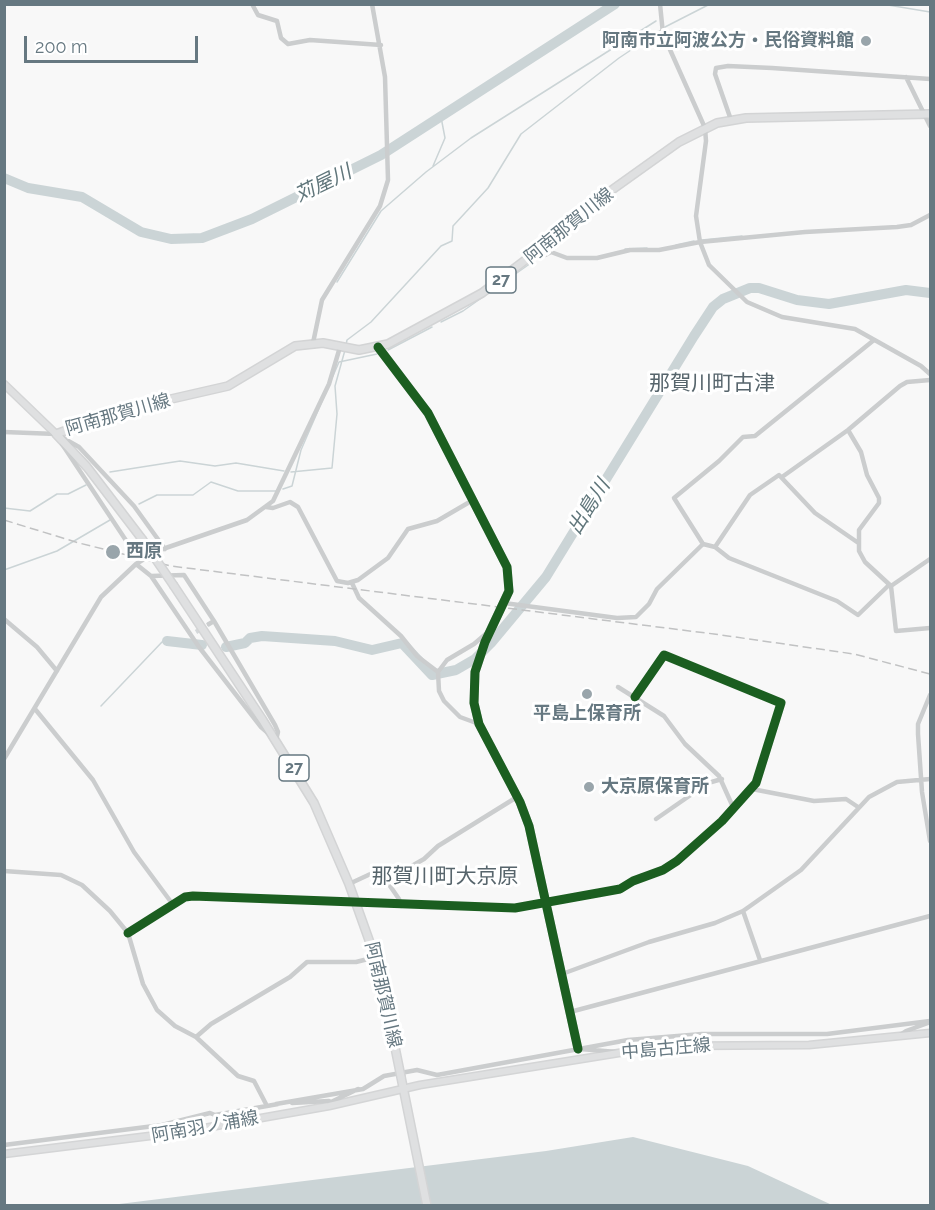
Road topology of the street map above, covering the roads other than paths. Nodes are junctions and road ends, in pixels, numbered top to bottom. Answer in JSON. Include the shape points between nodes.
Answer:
{"nodes":[{"id":1,"x":252,"y":4,"type":"edge"},
{"id":2,"x":372,"y":4,"type":"edge"},
{"id":3,"x":660,"y":4,"type":"edge"},
{"id":4,"x":381,"y":45,"type":"junction"},
{"id":5,"x":906,"y":77,"type":"junction"},
{"id":6,"x":930,"y":79,"type":"edge"},
{"id":7,"x":927,"y":114,"type":"edge"},
{"id":8,"x":731,"y":120,"type":"junction"},
{"id":9,"x":930,"y":126,"type":"edge"},
{"id":10,"x":705,"y":129,"type":"junction"},
{"id":11,"x":930,"y":215,"type":"edge"},
{"id":12,"x":700,"y":240,"type":"junction"},
{"id":13,"x":542,"y":251,"type":"junction"},
{"id":14,"x":874,"y":340,"type":"junction"},
{"id":15,"x":313,"y":343,"type":"junction"},
{"id":16,"x":340,"y":347,"type":"junction"},
{"id":17,"x":378,"y":347,"type":"junction"},
{"id":18,"x":930,"y":374,"type":"edge"},
{"id":19,"x":930,"y":380,"type":"edge"},
{"id":20,"x":4,"y":384,"type":"edge"},
{"id":21,"x":848,"y":430,"type":"junction"},
{"id":22,"x":4,"y":432,"type":"edge"},
{"id":23,"x":56,"y":434,"type":"junction"},
{"id":24,"x":782,"y":477,"type":"junction"},
{"id":25,"x":473,"y":500,"type":"junction"},
{"id":26,"x":266,"y":507,"type":"junction"},
{"id":27,"x":857,"y":542,"type":"junction"},
{"id":28,"x":703,"y":544,"type":"junction"},
{"id":29,"x":715,"y":547,"type":"junction"},
{"id":30,"x":165,"y":549,"type":"junction"},
{"id":31,"x":148,"y":555,"type":"junction"},
{"id":32,"x":930,"y":559,"type":"edge"},
{"id":33,"x":136,"y":564,"type":"junction"},
{"id":34,"x":152,"y":576,"type":"junction"},
{"id":35,"x":352,"y":583,"type":"junction"},
{"id":36,"x":890,"y":585,"type":"junction"},
{"id":37,"x":504,"y":603,"type":"junction"},
{"id":38,"x":4,"y":619,"type":"edge"},
{"id":39,"x":214,"y":621,"type":"junction"},
{"id":40,"x":209,"y":624,"type":"tunnel mouth"},
{"id":41,"x":930,"y":628,"type":"edge"},
{"id":42,"x":492,"y":629,"type":"junction"},
{"id":43,"x":57,"y":671,"type":"junction"},
{"id":44,"x":438,"y":672,"type":"junction"},
{"id":45,"x":618,"y":687,"type":"dead end"},
{"id":46,"x":930,"y":695,"type":"edge"},
{"id":47,"x":635,"y":697,"type":"junction"},
{"id":48,"x":35,"y":709,"type":"junction"},
{"id":49,"x":479,"y":724,"type":"junction"},
{"id":50,"x":276,"y":740,"type":"junction"},
{"id":51,"x":4,"y":759,"type":"edge"},
{"id":52,"x":722,"y":779,"type":"junction"},
{"id":53,"x":921,"y":779,"type":"junction"},
{"id":54,"x":930,"y":779,"type":"edge"},
{"id":55,"x":752,"y":789,"type":"junction"},
{"id":56,"x":517,"y":797,"type":"junction"},
{"id":57,"x":733,"y":807,"type":"junction"},
{"id":58,"x":858,"y":807,"type":"junction"},
{"id":59,"x":656,"y":819,"type":"dead end"},
{"id":60,"x":930,"y":841,"type":"edge"},
{"id":61,"x":4,"y":871,"type":"edge"},
{"id":62,"x":387,"y":880,"type":"junction"},
{"id":63,"x":349,"y":884,"type":"junction"},
{"id":64,"x":356,"y":903,"type":"junction"},
{"id":65,"x":546,"y":903,"type":"junction"},
{"id":66,"x":174,"y":906,"type":"junction"},
{"id":67,"x":400,"y":906,"type":"junction"},
{"id":68,"x":743,"y":911,"type":"junction"},
{"id":69,"x":930,"y":915,"type":"edge"},
{"id":70,"x":128,"y":933,"type":"junction"},
{"id":71,"x":376,"y":957,"type":"junction"},
{"id":72,"x":760,"y":960,"type":"junction"},
{"id":73,"x":562,"y":974,"type":"junction"},
{"id":74,"x":570,"y":1011,"type":"junction"},
{"id":75,"x":930,"y":1022,"type":"edge"},
{"id":76,"x":930,"y":1033,"type":"edge"},
{"id":77,"x":196,"y":1037,"type":"junction"},
{"id":78,"x":899,"y":1037,"type":"junction"},
{"id":79,"x":578,"y":1049,"type":"junction"},
{"id":80,"x":618,"y":1052,"type":"junction"},
{"id":81,"x":358,"y":1089,"type":"junction"},
{"id":82,"x":404,"y":1091,"type":"junction"},
{"id":83,"x":329,"y":1103,"type":"junction"},
{"id":84,"x":276,"y":1104,"type":"junction"},
{"id":85,"x":267,"y":1106,"type":"junction"},
{"id":86,"x":4,"y":1145,"type":"edge"},
{"id":87,"x":4,"y":1154,"type":"edge"},
{"id":88,"x":427,"y":1206,"type":"edge"}],
"edges":[{"from":1,"to":4,"type":"street","via":[[258,15],[277,21],[284,43],[310,40]]},
{"from":2,"to":4,"type":"street"},
{"from":3,"to":10,"type":"street","via":[[663,34]]},
{"from":4,"to":15,"type":"street","via":[[388,107],[386,190],[322,300]]},
{"from":5,"to":6,"type":"street"},
{"from":5,"to":7,"type":"street"},
{"from":5,"to":8,"type":"street","via":[[716,68]]},
{"from":7,"to":8,"type":"main road","name":"阿南那賀川線","number":"27"},
{"from":7,"to":9,"type":"street"},
{"from":8,"to":10,"type":"main road","name":"阿南那賀川線","number":"27"},
{"from":10,"to":12,"type":"street","via":[[696,216]]},
{"from":10,"to":13,"type":"main road","name":"阿南那賀川線","number":"27","via":[[679,142],[580,212]]},
{"from":11,"to":12,"type":"street","via":[[897,227]]},
{"from":12,"to":13,"type":"street","via":[[597,258],[567,258]]},
{"from":12,"to":14,"type":"street","via":[[709,265],[736,293],[771,314],[855,329]]},
{"from":13,"to":17,"type":"main road","name":"阿南那賀川線","number":"27","via":[[456,310]]},
{"from":14,"to":18,"type":"street"},
{"from":14,"to":28,"type":"street","via":[[755,436],[743,437],[674,498]]},
{"from":15,"to":16,"type":"main road","name":"阿南那賀川線","number":"27"},
{"from":15,"to":23,"type":"main road","name":"阿南那賀川線","number":"27","via":[[296,346],[228,386],[123,410]]},
{"from":16,"to":17,"type":"main road","name":"阿南那賀川線","number":"27"},
{"from":16,"to":26,"type":"street","via":[[329,384],[279,491]]},
{"from":17,"to":25,"type":"main road","via":[[422,402]]},
{"from":19,"to":21,"type":"street","via":[[900,386]]},
{"from":20,"to":23,"type":"main road"},
{"from":21,"to":24,"type":"street"},
{"from":21,"to":27,"type":"street","via":[[879,498],[859,530]]},
{"from":22,"to":23,"type":"street"},
{"from":23,"to":30,"type":"street","via":[[79,447],[106,474]]},
{"from":23,"to":31,"type":"street","via":[[133,551]]},
{"from":23,"to":50,"type":"main road","name":"阿南那賀川線","number":"27","bridge":true,"via":[[142,538]]},
{"from":24,"to":27,"type":"street","via":[[815,513]]},
{"from":24,"to":29,"type":"street","via":[[778,475],[750,495]]},
{"from":25,"to":35,"type":"street","via":[[437,521],[408,529],[388,558]]},
{"from":25,"to":37,"type":"main road","via":[[507,567],[510,582]]},
{"from":26,"to":30,"type":"street","via":[[247,520]]},
{"from":26,"to":35,"type":"street","via":[[290,502],[298,507],[337,581]]},
{"from":27,"to":36,"type":"street","via":[[865,562]]},
{"from":28,"to":29,"type":"street"},
{"from":28,"to":37,"type":"street","via":[[657,589],[636,617]]},
{"from":29,"to":36,"type":"street","via":[[729,558],[837,601],[858,615]]},
{"from":30,"to":31,"type":"street"},
{"from":31,"to":33,"type":"street"},
{"from":32,"to":36,"type":"street"},
{"from":33,"to":34,"type":"street"},
{"from":33,"to":43,"type":"street","via":[[101,597]]},
{"from":34,"to":39,"type":"street","via":[[184,575]]},
{"from":34,"to":50,"type":"street","via":[[194,633],[197,645],[261,727]]},
{"from":35,"to":44,"type":"street","via":[[359,598]]},
{"from":36,"to":41,"type":"street","via":[[896,631]]},
{"from":37,"to":42,"type":"main road"},
{"from":38,"to":43,"type":"street","via":[[37,647]]},
{"from":39,"to":40,"type":"street"},
{"from":39,"to":50,"type":"street","via":[[275,725]]},
{"from":42,"to":44,"type":"street","via":[[447,660]]},
{"from":42,"to":49,"type":"main road","via":[[475,672],[473,690]]},
{"from":43,"to":48,"type":"street"},
{"from":44,"to":49,"type":"street","via":[[444,701],[460,717]]},
{"from":45,"to":47,"type":"street"},
{"from":46,"to":53,"type":"street","via":[[918,724]]},
{"from":47,"to":52,"type":"street","via":[[664,716],[685,744]]},
{"from":47,"to":55,"type":"street","via":[[664,655],[781,703]]},
{"from":48,"to":51,"type":"street"},
{"from":48,"to":66,"type":"street","via":[[93,780],[134,852]]},
{"from":49,"to":56,"type":"main road"},
{"from":50,"to":63,"type":"main road","name":"阿南那賀川線","number":"27","via":[[323,821]]},
{"from":52,"to":57,"type":"street"},
{"from":52,"to":59,"type":"street","via":[[708,783]]},
{"from":53,"to":54,"type":"street"},
{"from":53,"to":58,"type":"street","via":[[897,782]]},
{"from":53,"to":60,"type":"street"},
{"from":55,"to":57,"type":"street"},
{"from":55,"to":58,"type":"street","via":[[814,801],[846,799]]},
{"from":56,"to":62,"type":"street"},
{"from":56,"to":65,"type":"main road","via":[[529,826]]},
{"from":57,"to":65,"type":"street","via":[[699,842],[663,870],[620,889]]},
{"from":58,"to":68,"type":"street","via":[[801,870]]},
{"from":61,"to":70,"type":"street","via":[[62,875],[74,880],[110,911]]},
{"from":62,"to":63,"type":"street","via":[[379,870]]},
{"from":62,"to":67,"type":"street"},
{"from":63,"to":64,"type":"main road","name":"阿南那賀川線","number":"27"},
{"from":64,"to":66,"type":"street","via":[[193,896]]},
{"from":64,"to":67,"type":"street"},
{"from":64,"to":71,"type":"main road","name":"阿南那賀川線","number":"27"},
{"from":65,"to":67,"type":"street","via":[[515,908]]},
{"from":65,"to":73,"type":"main road"},
{"from":66,"to":70,"type":"street"},
{"from":68,"to":72,"type":"street"},
{"from":68,"to":73,"type":"street"},
{"from":69,"to":72,"type":"street"},
{"from":70,"to":77,"type":"street","via":[[143,984],[157,1010]]},
{"from":71,"to":77,"type":"street","via":[[356,962],[307,962]]},
{"from":71,"to":82,"type":"main road","name":"阿南那賀川線","number":"27","bridge":true},
{"from":72,"to":74,"type":"street"},
{"from":73,"to":74,"type":"main road"},
{"from":74,"to":79,"type":"main road"},
{"from":75,"to":78,"type":"street"},
{"from":75,"to":79,"type":"street","via":[[827,1034],[702,1034]]},
{"from":76,"to":78,"type":"main road","name":"中島古庄線"},
{"from":77,"to":85,"type":"street","via":[[238,1076],[254,1081]]},
{"from":78,"to":80,"type":"main road","name":"中島古庄線","via":[[809,1045],[672,1045]]},
{"from":79,"to":80,"type":"street"},
{"from":79,"to":81,"type":"street","via":[[437,1076],[417,1070],[384,1076]]},
{"from":80,"to":82,"type":"main road","name":"中島古庄線"},
{"from":81,"to":83,"type":"street"},
{"from":81,"to":84,"type":"street"},
{"from":82,"to":83,"type":"main road","name":"阿南羽ノ浦線"},
{"from":82,"to":88,"type":"main road","name":"阿南那賀川線","number":"27"},
{"from":83,"to":84,"type":"street"},
{"from":83,"to":87,"type":"main road","name":"阿南羽ノ浦線","via":[[150,1137]]},
{"from":84,"to":85,"type":"street"},
{"from":85,"to":86,"type":"street","via":[[216,1116],[210,1113],[162,1125]]}]}
